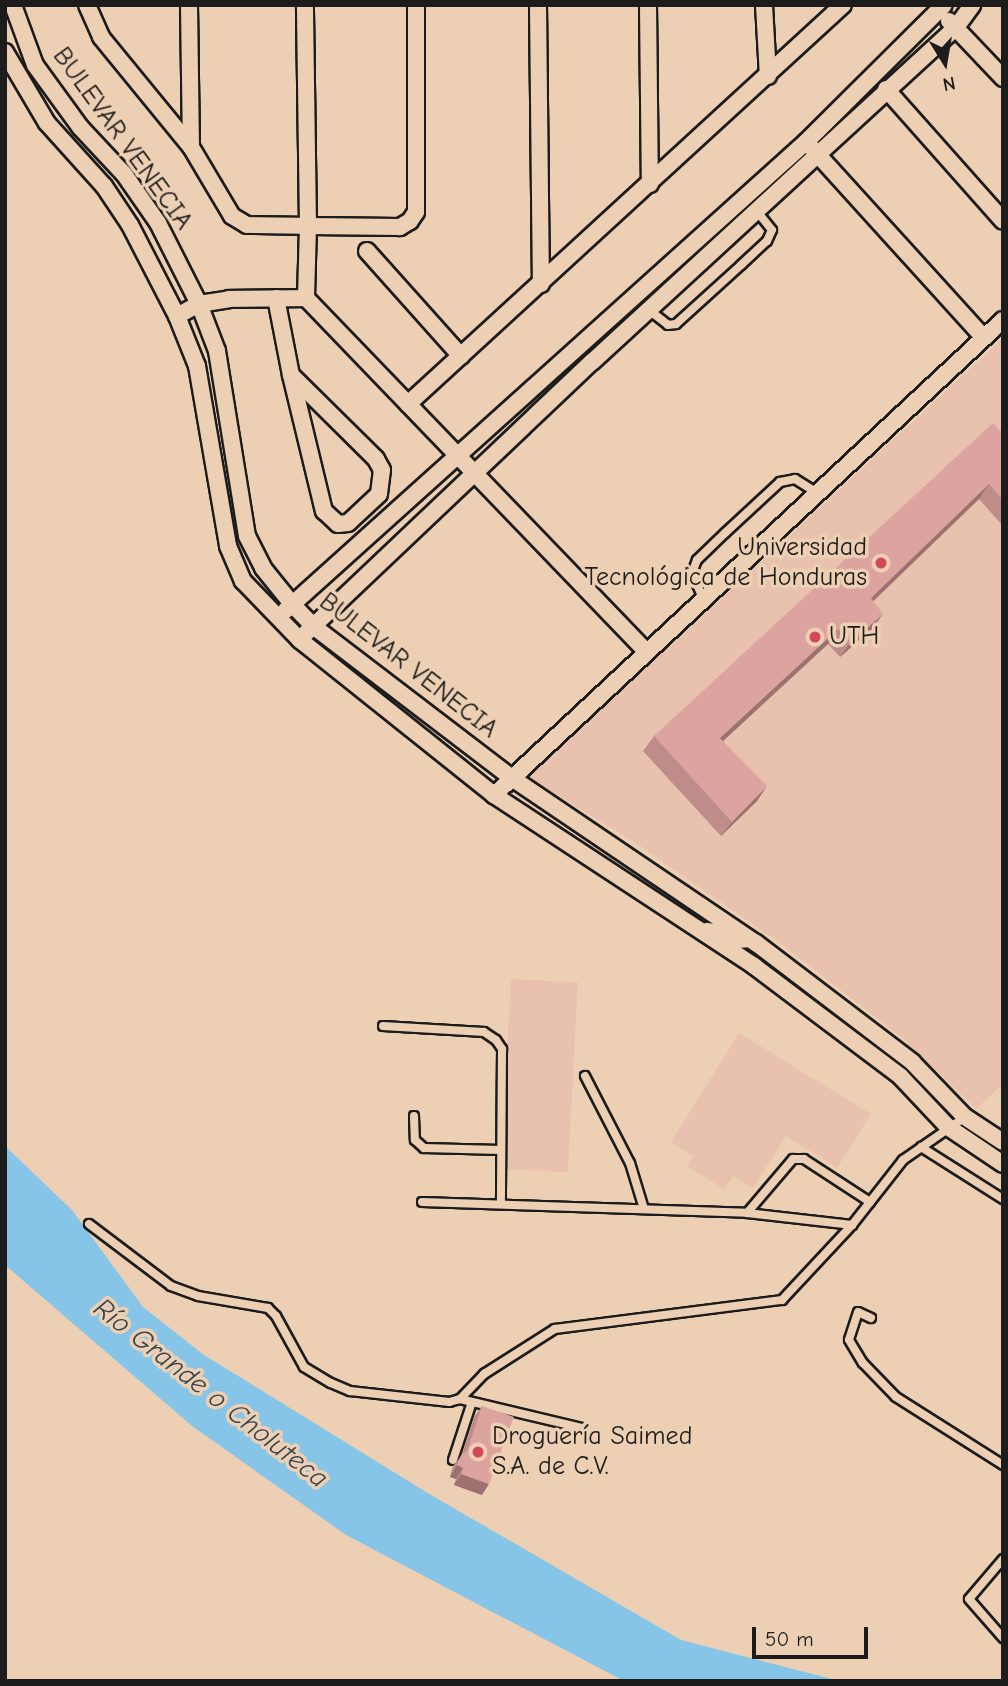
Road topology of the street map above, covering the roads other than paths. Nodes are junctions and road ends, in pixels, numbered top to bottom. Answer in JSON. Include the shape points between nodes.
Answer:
{"nodes":[{"id":1,"x":13,"y":5,"type":"edge"},
{"id":2,"x":87,"y":5,"type":"edge"},
{"id":3,"x":189,"y":5,"type":"edge"},
{"id":4,"x":305,"y":5,"type":"edge"},
{"id":5,"x":416,"y":5,"type":"edge"},
{"id":6,"x":538,"y":5,"type":"edge"},
{"id":7,"x":648,"y":5,"type":"edge"},
{"id":8,"x":764,"y":5,"type":"edge"},
{"id":9,"x":843,"y":5,"type":"edge"},
{"id":10,"x":972,"y":5,"type":"edge"},
{"id":11,"x":941,"y":10,"type":"edge"},
{"id":12,"x":957,"y":26,"type":"junction"},
{"id":13,"x":5,"y":52,"type":"edge"},
{"id":14,"x":768,"y":76,"type":"junction"},
{"id":15,"x":1003,"y":78,"type":"edge"},
{"id":16,"x":886,"y":89,"type":"junction"},
{"id":17,"x":191,"y":147,"type":"junction"},
{"id":18,"x":811,"y":148,"type":"junction"},
{"id":19,"x":650,"y":184,"type":"junction"},
{"id":20,"x":756,"y":210,"type":"junction"},
{"id":21,"x":1003,"y":220,"type":"edge"},
{"id":22,"x":308,"y":226,"type":"junction"},
{"id":23,"x":367,"y":251,"type":"dead end"},
{"id":24,"x":541,"y":284,"type":"junction"},
{"id":25,"x":276,"y":298,"type":"junction"},
{"id":26,"x":306,"y":298,"type":"junction"},
{"id":27,"x":200,"y":304,"type":"junction"},
{"id":28,"x":649,"y":310,"type":"junction"},
{"id":29,"x":177,"y":316,"type":"junction"},
{"id":30,"x":1003,"y":320,"type":"edge"},
{"id":31,"x":983,"y":337,"type":"junction"},
{"id":32,"x":461,"y":356,"type":"junction"},
{"id":33,"x":292,"y":374,"type":"junction"},
{"id":34,"x":408,"y":404,"type":"junction"},
{"id":35,"x":456,"y":454,"type":"junction"},
{"id":36,"x":475,"y":473,"type":"junction"},
{"id":37,"x":816,"y":492,"type":"junction"},
{"id":38,"x":703,"y":598,"type":"junction"},
{"id":39,"x":292,"y":604,"type":"junction"},
{"id":40,"x":276,"y":618,"type":"junction"},
{"id":41,"x":313,"y":626,"type":"junction"},
{"id":42,"x":300,"y":640,"type":"junction"},
{"id":43,"x":646,"y":651,"type":"junction"},
{"id":44,"x":512,"y":778,"type":"junction"},
{"id":45,"x":494,"y":795,"type":"junction"},
{"id":46,"x":701,"y":931,"type":"junction"},
{"id":47,"x":756,"y":943,"type":"junction"},
{"id":48,"x":383,"y":1026,"type":"dead end"},
{"id":49,"x":585,"y":1076,"type":"dead end"},
{"id":50,"x":414,"y":1116,"type":"dead end"},
{"id":51,"x":965,"y":1117,"type":"junction"},
{"id":52,"x":948,"y":1127,"type":"junction"},
{"id":53,"x":1003,"y":1142,"type":"edge"},
{"id":54,"x":921,"y":1147,"type":"junction"},
{"id":55,"x":501,"y":1150,"type":"junction"},
{"id":56,"x":1003,"y":1164,"type":"edge"},
{"id":57,"x":1003,"y":1199,"type":"edge"},
{"id":58,"x":422,"y":1202,"type":"dead end"},
{"id":59,"x":870,"y":1202,"type":"junction"},
{"id":60,"x":501,"y":1203,"type":"junction"},
{"id":61,"x":644,"y":1209,"type":"junction"},
{"id":62,"x":747,"y":1213,"type":"junction"},
{"id":63,"x":89,"y":1224,"type":"dead end"},
{"id":64,"x":852,"y":1225,"type":"junction"},
{"id":65,"x":870,"y":1318,"type":"dead end"},
{"id":66,"x":460,"y":1399,"type":"junction"},
{"id":67,"x":472,"y":1402,"type":"junction"},
{"id":68,"x":582,"y":1428,"type":"dead end"},
{"id":69,"x":453,"y":1460,"type":"dead end"},
{"id":70,"x":1003,"y":1465,"type":"edge"},
{"id":71,"x":1003,"y":1559,"type":"edge"},
{"id":72,"x":1003,"y":1637,"type":"edge"}],
"edges":[{"from":1,"to":27,"type":"street","name":"BULEVAR VENECIA","via":[[35,65],[158,223]]},
{"from":2,"to":17,"type":"street","via":[[101,37]]},
{"from":3,"to":17,"type":"street"},
{"from":4,"to":22,"type":"street"},
{"from":5,"to":22,"type":"street","via":[[416,212],[400,227]]},
{"from":6,"to":24,"type":"street"},
{"from":7,"to":19,"type":"street"},
{"from":8,"to":14,"type":"street"},
{"from":9,"to":14,"type":"street"},
{"from":10,"to":12,"type":"street"},
{"from":11,"to":12,"type":"street"},
{"from":11,"to":18,"type":"street"},
{"from":12,"to":15,"type":"street"},
{"from":12,"to":16,"type":"street"},
{"from":13,"to":29,"type":"street","name":"BULEVAR VENECIA","via":[[47,123],[104,186],[130,225]]},
{"from":14,"to":19,"type":"street"},
{"from":16,"to":18,"type":"street"},
{"from":16,"to":21,"type":"street"},
{"from":17,"to":22,"type":"street","via":[[239,222]]},
{"from":18,"to":20,"type":"street"},
{"from":18,"to":31,"type":"street"},
{"from":18,"to":35,"type":"street"},
{"from":19,"to":24,"type":"street"},
{"from":20,"to":28,"type":"street"},
{"from":20,"to":28,"type":"lane","via":[[772,230],[767,241],[676,324],[668,325]]},
{"from":22,"to":26,"type":"street"},
{"from":23,"to":32,"type":"street"},
{"from":24,"to":32,"type":"street"},
{"from":25,"to":26,"type":"street"},
{"from":25,"to":27,"type":"street"},
{"from":25,"to":33,"type":"street"},
{"from":26,"to":34,"type":"street"},
{"from":27,"to":29,"type":"street"},
{"from":27,"to":39,"type":"street","name":"BULEVAR VENECIA","via":[[217,351],[247,536],[263,568]]},
{"from":28,"to":36,"type":"street"},
{"from":29,"to":40,"type":"street","name":"BULEVAR VENECIA","via":[[197,366],[228,546],[243,581]]},
{"from":30,"to":31,"type":"street"},
{"from":31,"to":37,"type":"street"},
{"from":32,"to":34,"type":"street"},
{"from":33,"to":33,"type":"street","via":[[382,470],[379,494],[348,523],[338,524],[324,511]]},
{"from":34,"to":35,"type":"street"},
{"from":35,"to":36,"type":"street"},
{"from":35,"to":39,"type":"street"},
{"from":36,"to":41,"type":"street"},
{"from":36,"to":43,"type":"street"},
{"from":37,"to":38,"type":"street"},
{"from":37,"to":38,"type":"lane","via":[[795,479],[780,482],[725,533],[697,560],[692,573]]},
{"from":38,"to":43,"type":"street"},
{"from":39,"to":40,"type":"street"},
{"from":39,"to":41,"type":"street","name":"BULEVAR VENECIA"},
{"from":40,"to":42,"type":"street","name":"BULEVAR VENECIA"},
{"from":41,"to":42,"type":"street"},
{"from":41,"to":44,"type":"street","name":"BULEVAR VENECIA"},
{"from":42,"to":45,"type":"street","name":"BULEVAR VENECIA"},
{"from":43,"to":44,"type":"street"},
{"from":44,"to":45,"type":"street"},
{"from":44,"to":47,"type":"street","name":"BULEVAR VENECIA"},
{"from":45,"to":46,"type":"street","name":"BULEVAR VENECIA"},
{"from":46,"to":47,"type":"lane","via":[[715,928],[738,944]]},
{"from":46,"to":52,"type":"street","name":"BULEVAR VENECIA","via":[[900,1076]]},
{"from":47,"to":51,"type":"street","name":"BULEVAR VENECIA","via":[[912,1062]]},
{"from":48,"to":55,"type":"lane","via":[[484,1032],[496,1040],[502,1049]]},
{"from":49,"to":61,"type":"lane","via":[[630,1163]]},
{"from":50,"to":55,"type":"lane","via":[[415,1140],[424,1148]]},
{"from":51,"to":52,"type":"lane"},
{"from":51,"to":53,"type":"street","name":"BULEVAR VENECIA"},
{"from":52,"to":54,"type":"lane"},
{"from":52,"to":56,"type":"street","name":"BULEVAR VENECIA"},
{"from":54,"to":57,"type":"lane"},
{"from":54,"to":59,"type":"lane","via":[[903,1160]]},
{"from":55,"to":60,"type":"lane"},
{"from":58,"to":60,"type":"lane"},
{"from":59,"to":62,"type":"lane","via":[[804,1159],[793,1159]]},
{"from":59,"to":64,"type":"lane"},
{"from":60,"to":61,"type":"lane"},
{"from":61,"to":62,"type":"lane"},
{"from":62,"to":64,"type":"lane"},
{"from":63,"to":66,"type":"lane","via":[[171,1286],[198,1296],[268,1308],[304,1367],[331,1383],[349,1391],[449,1402]]},
{"from":64,"to":66,"type":"lane","via":[[782,1300],[555,1328],[484,1374]]},
{"from":65,"to":70,"type":"lane","via":[[858,1312],[849,1340],[863,1363],[896,1397]]},
{"from":66,"to":67,"type":"lane"},
{"from":67,"to":68,"type":"lane"},
{"from":67,"to":69,"type":"lane"},
{"from":71,"to":72,"type":"lane","via":[[969,1599]]}]}
